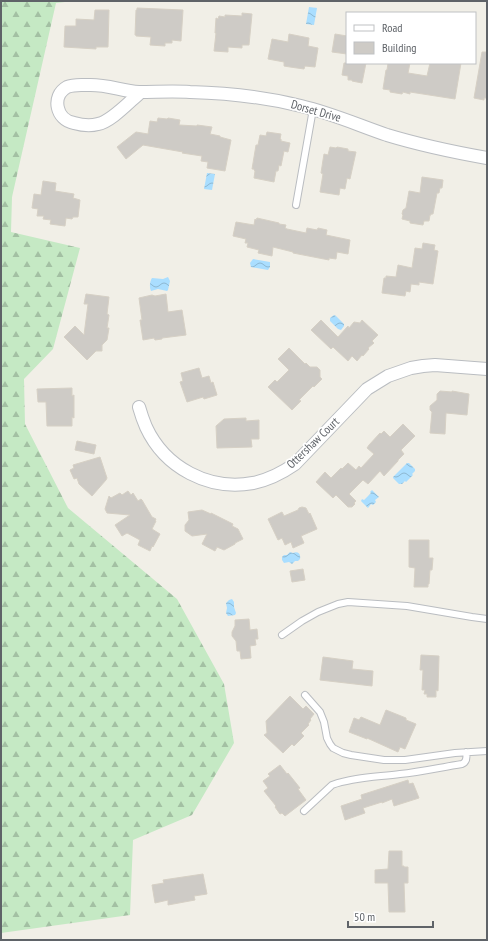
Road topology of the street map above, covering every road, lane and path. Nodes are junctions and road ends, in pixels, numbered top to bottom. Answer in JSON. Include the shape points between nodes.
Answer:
{"nodes":[{"id":1,"x":141,"y":92,"type":"junction"},
{"id":2,"x":313,"y":109,"type":"junction"},
{"id":3,"x":487,"y":158,"type":"edge"},
{"id":4,"x":296,"y":205,"type":"dead end"},
{"id":5,"x":487,"y":369,"type":"edge"},
{"id":6,"x":139,"y":407,"type":"dead end"},
{"id":7,"x":487,"y":619,"type":"edge"},
{"id":8,"x":282,"y":635,"type":"dead end"},
{"id":9,"x":305,"y":695,"type":"dead end"},
{"id":10,"x":487,"y":751,"type":"edge"},
{"id":11,"x":466,"y":752,"type":"junction"},
{"id":12,"x":304,"y":811,"type":"dead end"}],
"edges":[{"from":1,"to":1,"type":"street","name":"Dorset Drive","via":[[103,85],[72,85],[61,92],[58,107],[60,115],[67,121],[76,124],[98,124],[112,117]]},
{"from":1,"to":2,"type":"street","name":"Dorset Drive","via":[[238,95]]},
{"from":2,"to":3,"type":"street","name":"Dorset Drive","via":[[410,142]]},
{"from":2,"to":4,"type":"lane"},
{"from":5,"to":6,"type":"street","name":"Ottershaw Court","via":[[435,365],[411,368],[388,376],[363,393],[294,464],[270,478],[254,483],[225,484],[208,481],[187,472],[161,450],[150,435]]},
{"from":7,"to":8,"type":"lane","via":[[406,606],[348,602],[318,612]]},
{"from":9,"to":11,"type":"lane","via":[[320,712],[330,744],[343,753],[396,760]]},
{"from":10,"to":11,"type":"lane"},
{"from":11,"to":12,"type":"lane","via":[[466,760],[462,764],[332,785]]}]}
